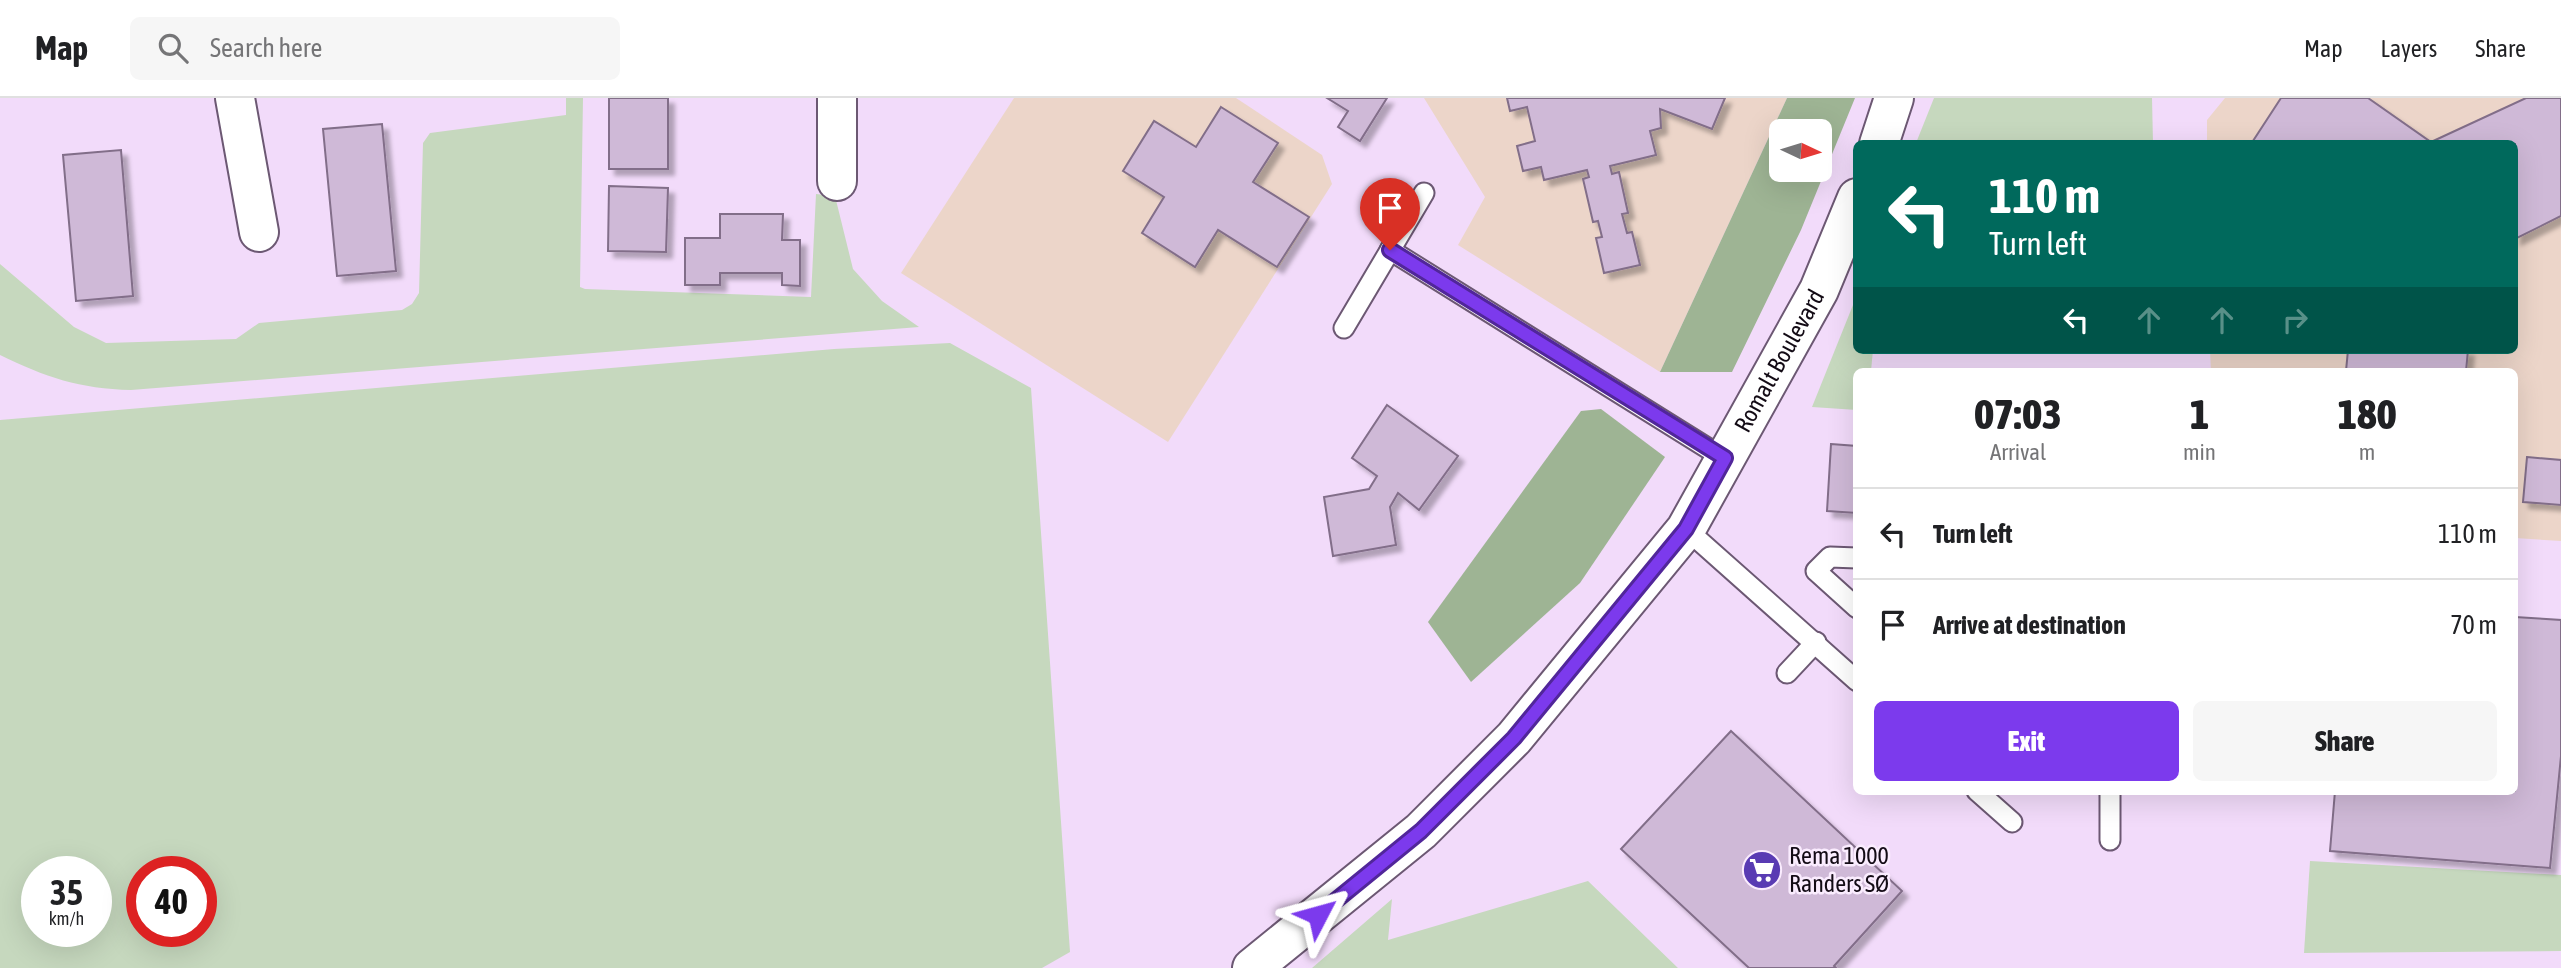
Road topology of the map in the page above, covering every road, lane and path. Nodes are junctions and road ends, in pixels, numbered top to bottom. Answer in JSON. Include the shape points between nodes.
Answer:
{"nodes":[{"id":1,"x":235,"y":98,"type":"edge"},
{"id":2,"x":837,"y":98,"type":"edge"},
{"id":3,"x":1894,"y":98,"type":"edge"},
{"id":4,"x":1880,"y":140,"type":"edge"},
{"id":5,"x":837,"y":181,"type":"dead end"},
{"id":6,"x":1424,"y":193,"type":"dead end"},
{"id":7,"x":1853,"y":208,"type":"edge"},
{"id":8,"x":259,"y":232,"type":"dead end"},
{"id":9,"x":1390,"y":250,"type":"junction"},
{"id":10,"x":1344,"y":328,"type":"dead end"},
{"id":11,"x":1725,"y":458,"type":"junction"},
{"id":12,"x":1686,"y":529,"type":"junction"},
{"id":13,"x":1853,"y":558,"type":"edge"},
{"id":14,"x":1853,"y":604,"type":"edge"},
{"id":15,"x":1816,"y":642,"type":"junction"},
{"id":16,"x":1787,"y":673,"type":"dead end"},
{"id":17,"x":1853,"y":677,"type":"edge"},
{"id":18,"x":1982,"y":795,"type":"edge"},
{"id":19,"x":2110,"y":795,"type":"edge"},
{"id":20,"x":2012,"y":822,"type":"dead end"},
{"id":21,"x":2110,"y":840,"type":"dead end"},
{"id":22,"x":1252,"y":968,"type":"edge"}],
"edges":[{"from":1,"to":8,"type":"street"},
{"from":2,"to":5,"type":"street"},
{"from":3,"to":4,"type":"street"},
{"from":6,"to":9,"type":"lane"},
{"from":7,"to":11,"type":"street","name":"Romalt Boulevard","via":[[1819,290]]},
{"from":9,"to":10,"type":"lane"},
{"from":9,"to":11,"type":"lane"},
{"from":11,"to":12,"type":"street","name":"Romalt Boulevard"},
{"from":12,"to":15,"type":"lane"},
{"from":12,"to":22,"type":"street","name":"Romalt Boulevard","via":[[1514,738],[1421,831]]},
{"from":13,"to":14,"type":"lane","via":[[1830,557],[1816,571]]},
{"from":15,"to":16,"type":"lane"},
{"from":15,"to":17,"type":"lane"},
{"from":18,"to":20,"type":"lane"},
{"from":19,"to":21,"type":"lane"}]}
